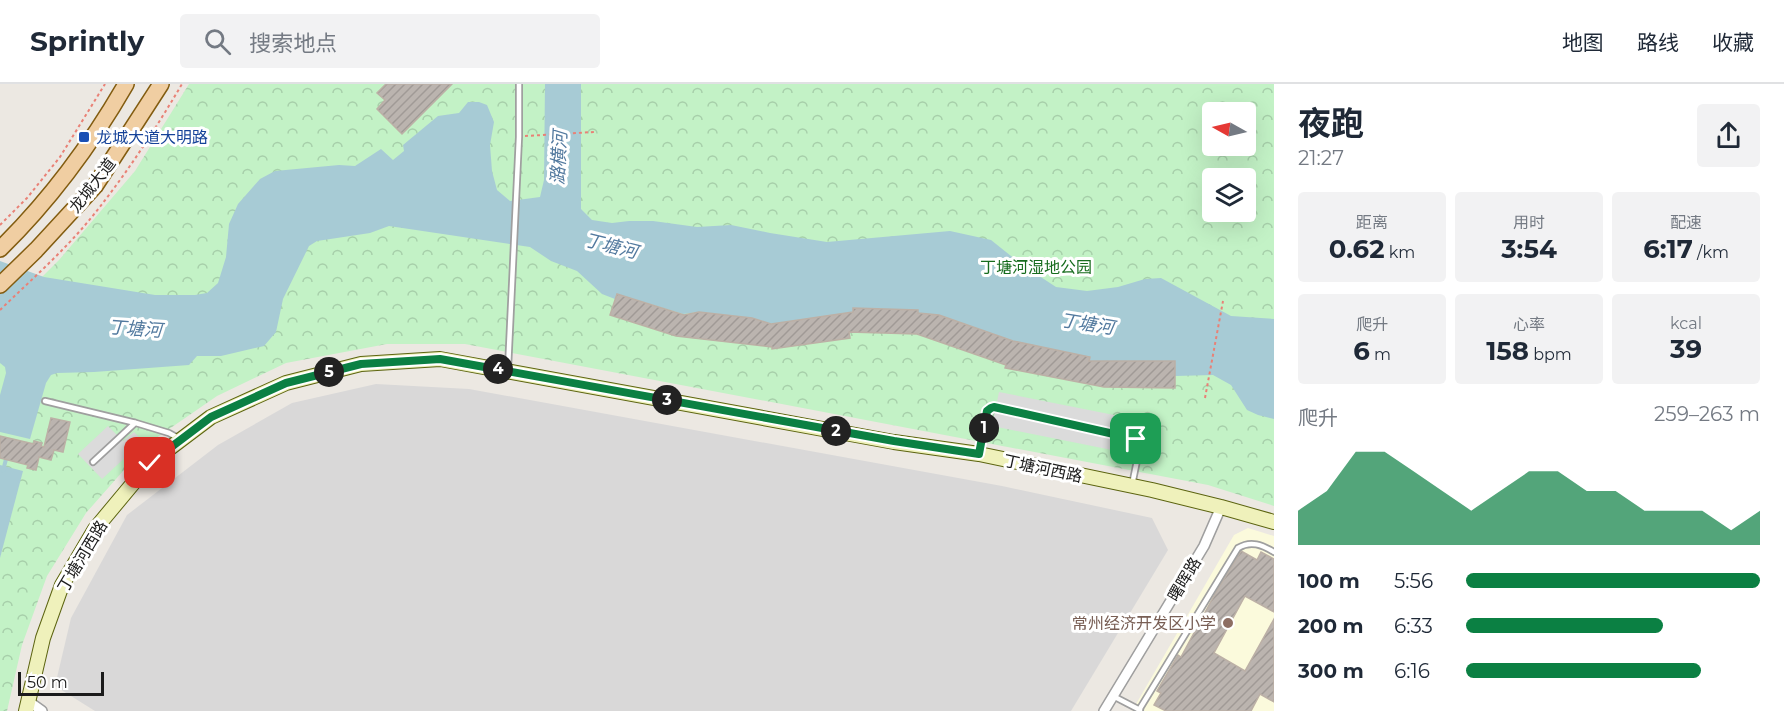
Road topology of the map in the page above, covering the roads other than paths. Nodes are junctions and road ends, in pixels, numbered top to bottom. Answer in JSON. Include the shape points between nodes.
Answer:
{"nodes":[{"id":1,"x":126,"y":84,"type":"edge"},
{"id":2,"x":161,"y":84,"type":"edge"},
{"id":3,"x":519,"y":84,"type":"edge"},
{"id":4,"x":3,"y":246,"type":"edge"},
{"id":5,"x":0,"y":285,"type":"edge"},
{"id":6,"x":508,"y":371,"type":"junction"},
{"id":7,"x":45,"y":400,"type":"dead end"},
{"id":8,"x":136,"y":423,"type":"junction"},
{"id":9,"x":181,"y":440,"type":"junction"},
{"id":10,"x":979,"y":454,"type":"junction"},
{"id":11,"x":93,"y":462,"type":"dead end"},
{"id":12,"x":1132,"y":486,"type":"junction"},
{"id":13,"x":1221,"y":507,"type":"junction"},
{"id":14,"x":1274,"y":522,"type":"edge"},
{"id":15,"x":1274,"y":552,"type":"edge"},
{"id":16,"x":1113,"y":696,"type":"junction"},
{"id":17,"x":27,"y":706,"type":"edge"},
{"id":18,"x":1140,"y":710,"type":"edge"},
{"id":19,"x":42,"y":711,"type":"edge"},
{"id":20,"x":1104,"y":711,"type":"edge"}],
"edges":[{"from":1,"to":4,"type":"main road","name":"龙城大道","via":[[65,177]]},
{"from":2,"to":5,"type":"main road","name":"龙城大道","via":[[95,186]]},
{"from":3,"to":6,"type":"lane"},
{"from":6,"to":9,"type":"street","name":"丁塘河西路","via":[[440,359],[361,364],[286,383],[211,417]]},
{"from":6,"to":10,"type":"street","name":"丁塘河西路"},
{"from":7,"to":8,"type":"lane"},
{"from":8,"to":9,"type":"lane"},
{"from":8,"to":11,"type":"lane"},
{"from":9,"to":17,"type":"street","name":"丁塘河西路","via":[[150,463],[95,529],[62,585],[43,638]]},
{"from":10,"to":12,"type":"street","name":"丁塘河西路"},
{"from":10,"to":12,"type":"lane","via":[[987,411],[994,407],[1136,439],[1140,446]]},
{"from":12,"to":13,"type":"street","name":"丁塘河西路"},
{"from":13,"to":14,"type":"street","name":"丁塘河西路"},
{"from":13,"to":16,"type":"street","name":"曙晖路","via":[[1203,546]]},
{"from":15,"to":18,"type":"lane","via":[[1256,544],[1246,543],[1238,548]]},
{"from":16,"to":18,"type":"lane"},
{"from":16,"to":20,"type":"street","name":"曙晖路"},
{"from":17,"to":19,"type":"street"}]}
